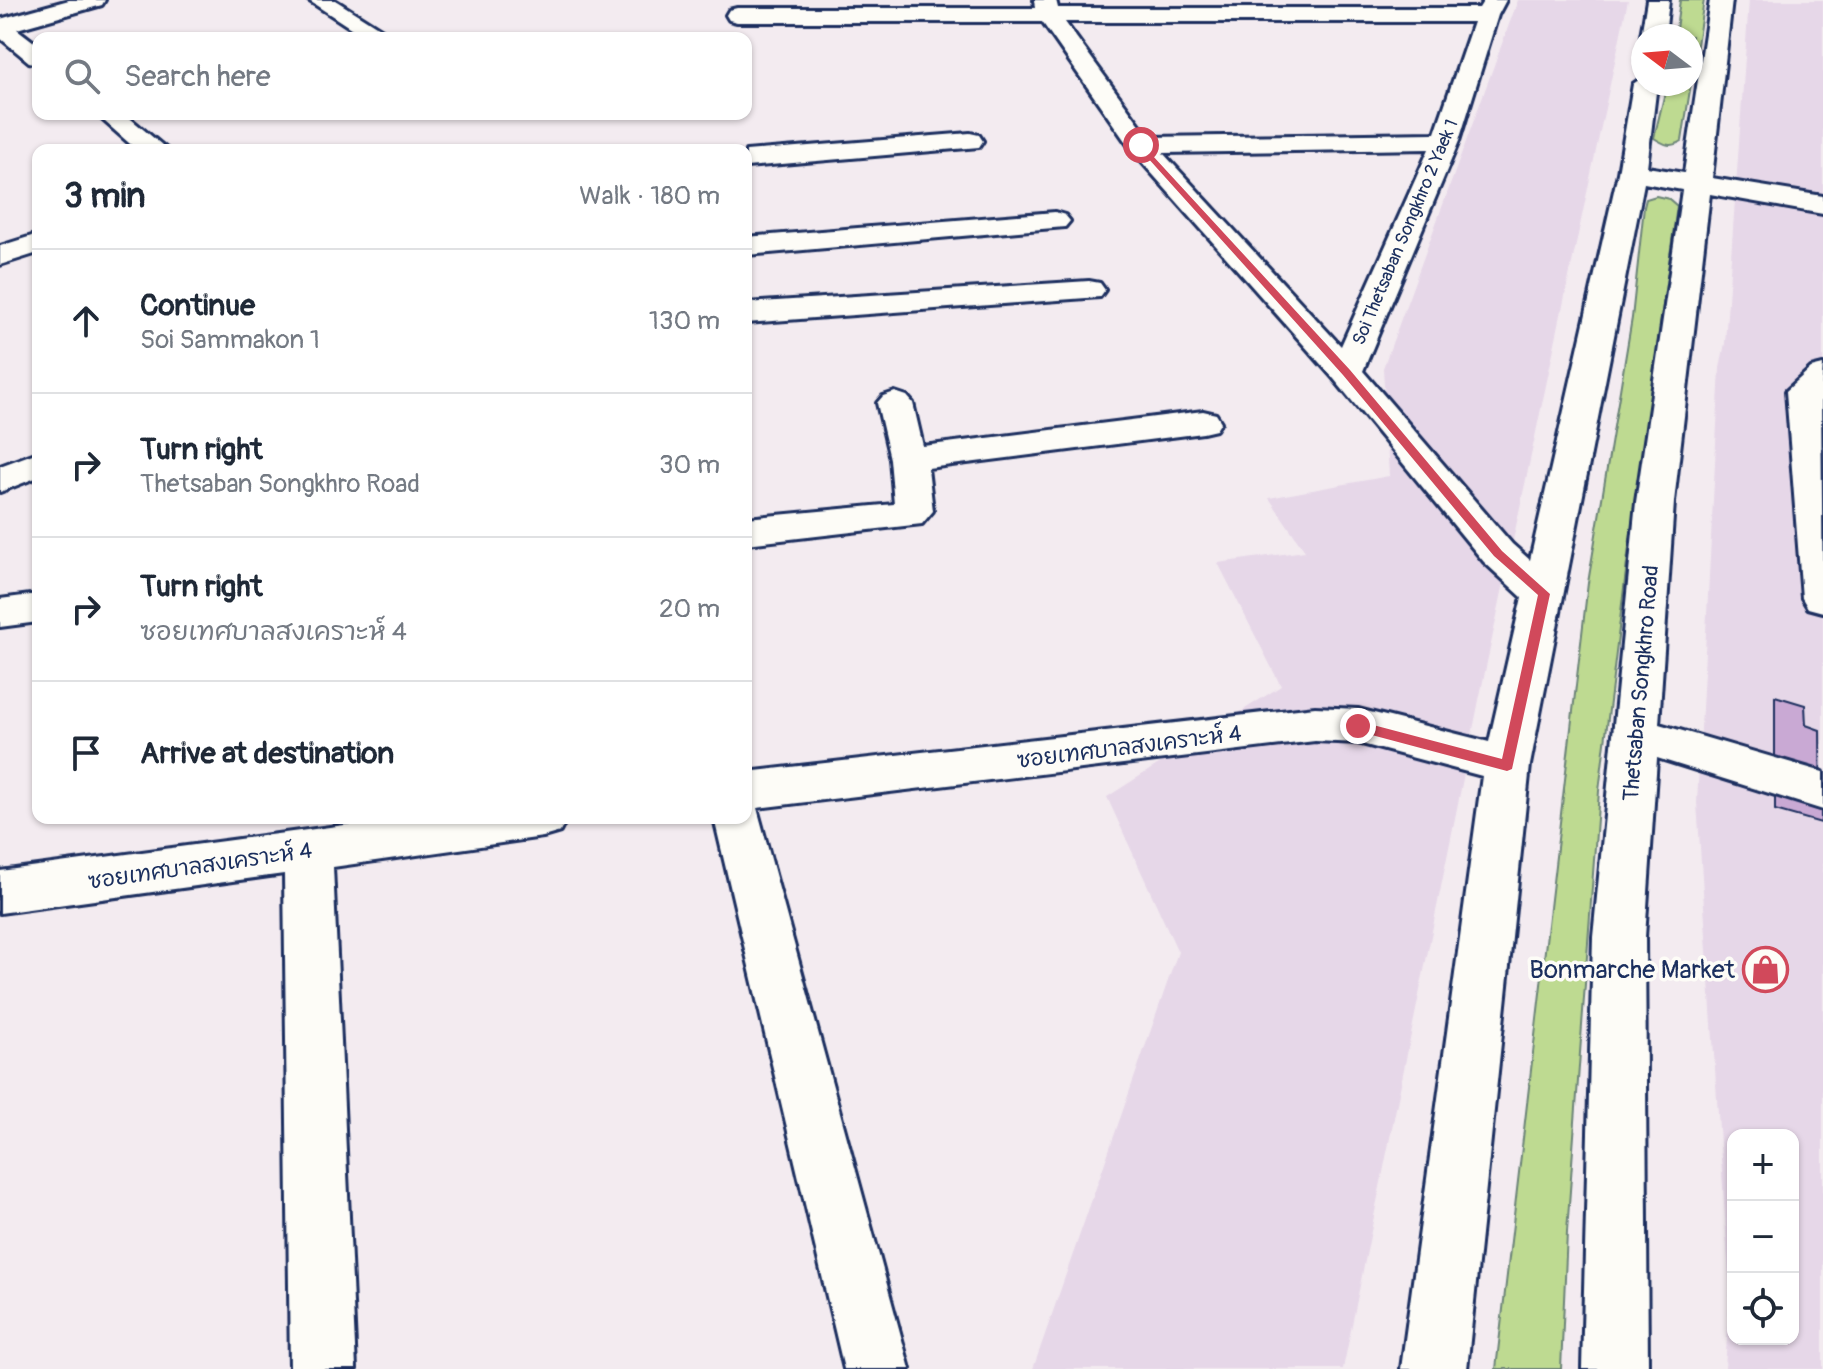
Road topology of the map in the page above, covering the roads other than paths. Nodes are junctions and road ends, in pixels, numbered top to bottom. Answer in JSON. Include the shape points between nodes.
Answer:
{"nodes":[{"id":1,"x":94,"y":0,"type":"edge"},
{"id":2,"x":319,"y":0,"type":"edge"},
{"id":3,"x":1658,"y":0,"type":"edge"},
{"id":4,"x":1721,"y":0,"type":"edge"},
{"id":5,"x":1047,"y":7,"type":"edge"},
{"id":6,"x":1491,"y":8,"type":"edge"},
{"id":7,"x":736,"y":18,"type":"edge"},
{"id":8,"x":1655,"y":24,"type":"edge"},
{"id":9,"x":0,"y":26,"type":"edge"},
{"id":10,"x":373,"y":32,"type":"edge"},
{"id":11,"x":32,"y":52,"type":"edge"},
{"id":12,"x":1643,"y":96,"type":"edge"},
{"id":13,"x":116,"y":120,"type":"edge"},
{"id":14,"x":970,"y":141,"type":"dead end"},
{"id":15,"x":1446,"y":141,"type":"junction"},
{"id":16,"x":146,"y":144,"type":"edge"},
{"id":17,"x":1141,"y":145,"type":"junction"},
{"id":18,"x":752,"y":159,"type":"edge"},
{"id":19,"x":1632,"y":173,"type":"junction"},
{"id":20,"x":1699,"y":185,"type":"junction"},
{"id":21,"x":1823,"y":205,"type":"edge"},
{"id":22,"x":1055,"y":221,"type":"dead end"},
{"id":23,"x":32,"y":245,"type":"edge"},
{"id":24,"x":752,"y":246,"type":"edge"},
{"id":25,"x":0,"y":256,"type":"edge"},
{"id":26,"x":1089,"y":290,"type":"dead end"},
{"id":27,"x":752,"y":313,"type":"edge"},
{"id":28,"x":1346,"y":372,"type":"junction"},
{"id":29,"x":1823,"y":375,"type":"edge"},
{"id":30,"x":895,"y":403,"type":"dead end"},
{"id":31,"x":1203,"y":422,"type":"dead end"},
{"id":32,"x":908,"y":459,"type":"junction"},
{"id":33,"x":32,"y":466,"type":"edge"},
{"id":34,"x":0,"y":480,"type":"edge"},
{"id":35,"x":752,"y":530,"type":"edge"},
{"id":36,"x":1544,"y":594,"type":"junction"},
{"id":37,"x":1823,"y":598,"type":"edge"},
{"id":38,"x":32,"y":609,"type":"edge"},
{"id":39,"x":0,"y":613,"type":"edge"},
{"id":40,"x":1636,"y":734,"type":"junction"},
{"id":41,"x":1507,"y":765,"type":"junction"},
{"id":42,"x":752,"y":790,"type":"edge"},
{"id":43,"x":1823,"y":791,"type":"edge"},
{"id":44,"x":499,"y":824,"type":"edge"},
{"id":45,"x":740,"y":824,"type":"edge"},
{"id":46,"x":308,"y":850,"type":"junction"},
{"id":47,"x":0,"y":892,"type":"edge"},
{"id":48,"x":323,"y":1369,"type":"edge"},
{"id":49,"x":877,"y":1369,"type":"edge"},
{"id":50,"x":1434,"y":1369,"type":"edge"},
{"id":51,"x":1615,"y":1369,"type":"edge"}],
"edges":[{"from":1,"to":9,"type":"street"},
{"from":2,"to":10,"type":"street"},
{"from":3,"to":8,"type":"street"},
{"from":4,"to":20,"type":"street","name":"Thetsaban Songkhro Road"},
{"from":5,"to":6,"type":"street"},
{"from":5,"to":7,"type":"street"},
{"from":5,"to":17,"type":"street"},
{"from":6,"to":15,"type":"street","name":"Soi Thetsaban Songkhro 2 Yaek 1"},
{"from":9,"to":11,"type":"street"},
{"from":12,"to":19,"type":"street"},
{"from":13,"to":16,"type":"street"},
{"from":14,"to":18,"type":"street"},
{"from":15,"to":17,"type":"street"},
{"from":15,"to":28,"type":"street","name":"Soi Thetsaban Songkhro 2 Yaek 1"},
{"from":17,"to":28,"type":"street"},
{"from":19,"to":20,"type":"street"},
{"from":19,"to":36,"type":"street"},
{"from":20,"to":21,"type":"street"},
{"from":20,"to":40,"type":"street","name":"Thetsaban Songkhro Road","via":[[1655,502]]},
{"from":22,"to":24,"type":"street"},
{"from":23,"to":25,"type":"street"},
{"from":26,"to":27,"type":"street"},
{"from":28,"to":36,"type":"street","via":[[1498,553]]},
{"from":29,"to":37,"type":"street","via":[[1803,391]]},
{"from":30,"to":32,"type":"street"},
{"from":31,"to":32,"type":"street"},
{"from":32,"to":35,"type":"street","via":[[915,503],[908,515]]},
{"from":33,"to":34,"type":"street"},
{"from":36,"to":41,"type":"street"},
{"from":38,"to":39,"type":"street"},
{"from":40,"to":43,"type":"street"},
{"from":40,"to":51,"type":"street","name":"Thetsaban Songkhro Road","via":[[1619,937]]},
{"from":41,"to":42,"type":"street","name":"ซอยเทศบาลสงเคราะห์ 4","via":[[1358,726],[1315,724]]},
{"from":41,"to":50,"type":"street"},
{"from":44,"to":46,"type":"street","name":"ซอยเทศบาลสงเคราะห์ 4"},
{"from":45,"to":49,"type":"street"},
{"from":46,"to":47,"type":"street","name":"ซอยเทศบาลสงเคราะห์ 4"},
{"from":46,"to":48,"type":"street"}]}
